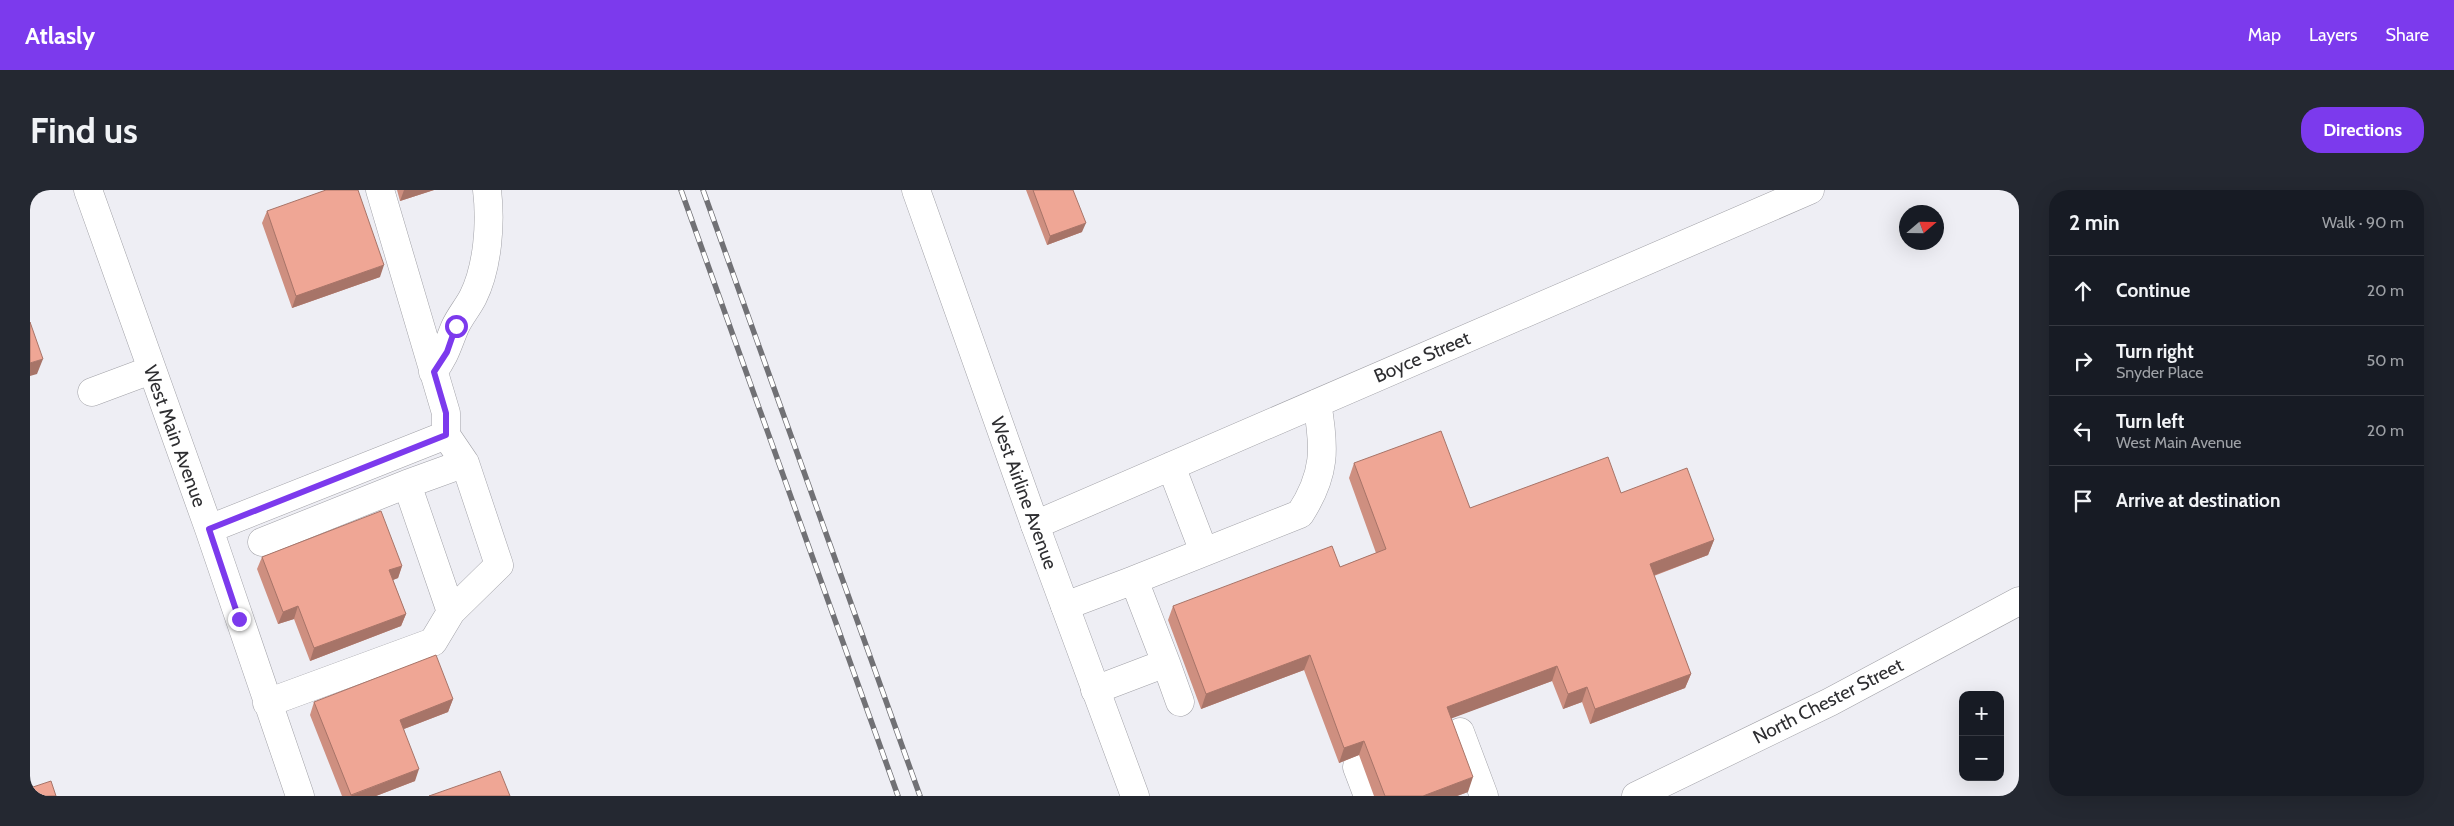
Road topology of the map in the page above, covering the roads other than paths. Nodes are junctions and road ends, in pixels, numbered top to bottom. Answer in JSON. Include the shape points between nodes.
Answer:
{"nodes":[{"id":1,"x":88,"y":190,"type":"edge"},
{"id":2,"x":380,"y":190,"type":"edge"},
{"id":3,"x":487,"y":190,"type":"edge"},
{"id":4,"x":916,"y":190,"type":"edge"},
{"id":5,"x":1810,"y":190,"type":"edge"},
{"id":6,"x":151,"y":370,"type":"junction"},
{"id":7,"x":434,"y":372,"type":"junction"},
{"id":8,"x":92,"y":392,"type":"dead end"},
{"id":9,"x":1318,"y":403,"type":"junction"},
{"id":10,"x":446,"y":435,"type":"junction"},
{"id":11,"x":466,"y":463,"type":"junction"},
{"id":12,"x":1171,"y":466,"type":"junction"},
{"id":13,"x":407,"y":484,"type":"junction"},
{"id":14,"x":1035,"y":525,"type":"junction"},
{"id":15,"x":209,"y":529,"type":"junction"},
{"id":16,"x":262,"y":542,"type":"dead end"},
{"id":17,"x":1204,"y":552,"type":"junction"},
{"id":18,"x":1134,"y":580,"type":"junction"},
{"id":19,"x":2019,"y":602,"type":"edge"},
{"id":20,"x":1065,"y":606,"type":"junction"},
{"id":21,"x":452,"y":612,"type":"junction"},
{"id":22,"x":1166,"y":663,"type":"junction"},
{"id":23,"x":1095,"y":690,"type":"junction"},
{"id":24,"x":1180,"y":702,"type":"dead end"},
{"id":25,"x":267,"y":703,"type":"junction"},
{"id":26,"x":1460,"y":732,"type":"dead end"},
{"id":27,"x":1357,"y":767,"type":"edge"},
{"id":28,"x":300,"y":796,"type":"edge"},
{"id":29,"x":1135,"y":796,"type":"edge"},
{"id":30,"x":1368,"y":796,"type":"edge"},
{"id":31,"x":1484,"y":796,"type":"edge"},
{"id":32,"x":1636,"y":796,"type":"edge"}],
"edges":[{"from":1,"to":6,"type":"street","name":"West Main Avenue"},
{"from":2,"to":7,"type":"street"},
{"from":3,"to":7,"type":"street","via":[[490,211],[486,253],[474,295]]},
{"from":4,"to":14,"type":"street","name":"West Airline Avenue"},
{"from":5,"to":9,"type":"street","name":"Boyce Street"},
{"from":6,"to":8,"type":"street"},
{"from":6,"to":15,"type":"street","name":"West Main Avenue"},
{"from":7,"to":10,"type":"street","via":[[446,413]]},
{"from":9,"to":12,"type":"street","name":"Boyce Street"},
{"from":9,"to":17,"type":"street","via":[[1323,434],[1321,468],[1313,494],[1300,514]]},
{"from":10,"to":11,"type":"street"},
{"from":10,"to":15,"type":"street"},
{"from":11,"to":13,"type":"street"},
{"from":11,"to":21,"type":"street","via":[[499,565]]},
{"from":12,"to":14,"type":"street","name":"Boyce Street"},
{"from":12,"to":17,"type":"street"},
{"from":13,"to":16,"type":"street"},
{"from":13,"to":21,"type":"street"},
{"from":14,"to":20,"type":"street","name":"West Airline Avenue"},
{"from":15,"to":25,"type":"street","name":"West Main Avenue"},
{"from":17,"to":18,"type":"street"},
{"from":18,"to":20,"type":"street"},
{"from":18,"to":22,"type":"street"},
{"from":19,"to":32,"type":"street","name":"North Chester Street","via":[[1830,702]]},
{"from":20,"to":23,"type":"street","name":"West Airline Avenue"},
{"from":21,"to":25,"type":"street","via":[[433,642]]},
{"from":22,"to":23,"type":"street"},
{"from":22,"to":24,"type":"street"},
{"from":23,"to":29,"type":"street","name":"West Airline Avenue"},
{"from":25,"to":28,"type":"street","name":"West Main Avenue"},
{"from":26,"to":31,"type":"street"},
{"from":27,"to":30,"type":"street"}]}
